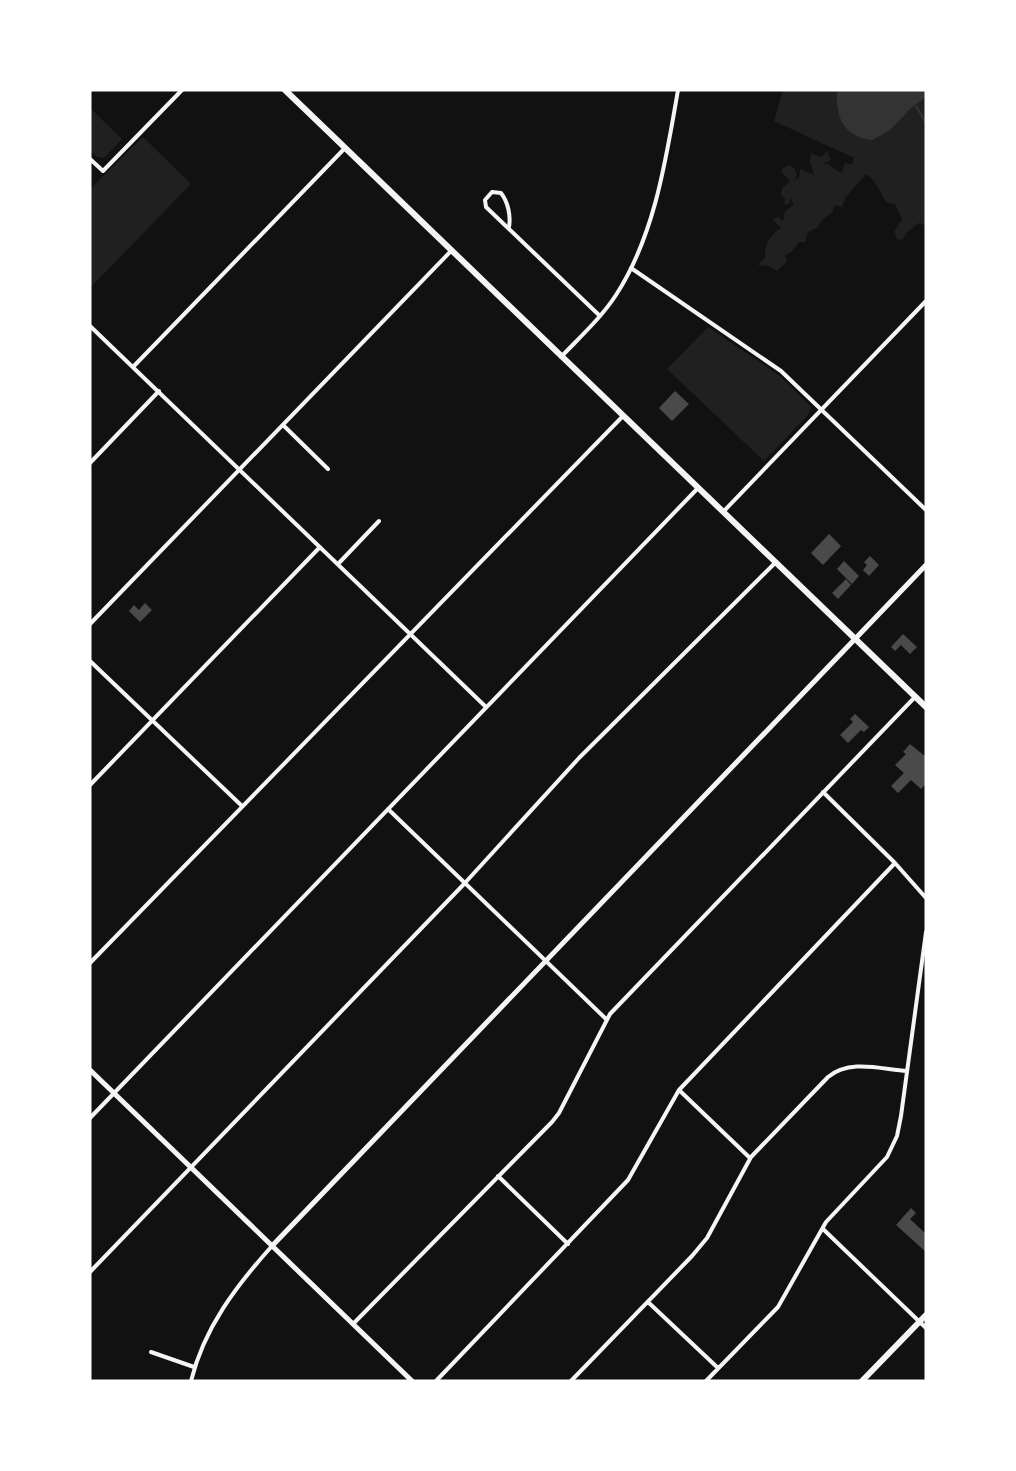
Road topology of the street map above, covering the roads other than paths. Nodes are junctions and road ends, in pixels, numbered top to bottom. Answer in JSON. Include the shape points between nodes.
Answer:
{"nodes":[{"id":1,"x":182,"y":90,"type":"edge"},
{"id":2,"x":285,"y":90,"type":"edge"},
{"id":3,"x":678,"y":90,"type":"edge"},
{"id":4,"x":345,"y":148,"type":"junction"},
{"id":5,"x":90,"y":159,"type":"edge"},
{"id":6,"x":509,"y":227,"type":"junction"},
{"id":7,"x":451,"y":251,"type":"junction"},
{"id":8,"x":631,"y":268,"type":"junction"},
{"id":9,"x":926,"y":301,"type":"edge"},
{"id":10,"x":600,"y":316,"type":"junction"},
{"id":11,"x":90,"y":326,"type":"edge"},
{"id":12,"x":561,"y":357,"type":"junction"},
{"id":13,"x":133,"y":367,"type":"junction"},
{"id":14,"x":159,"y":391,"type":"junction"},
{"id":15,"x":821,"y":409,"type":"junction"},
{"id":16,"x":622,"y":416,"type":"junction"},
{"id":17,"x":283,"y":425,"type":"junction"},
{"id":18,"x":90,"y":463,"type":"edge"},
{"id":19,"x":240,"y":469,"type":"junction"},
{"id":20,"x":328,"y":469,"type":"dead end"},
{"id":21,"x":698,"y":488,"type":"junction"},
{"id":22,"x":926,"y":510,"type":"edge"},
{"id":23,"x":723,"y":512,"type":"junction"},
{"id":24,"x":379,"y":521,"type":"dead end"},
{"id":25,"x":320,"y":547,"type":"junction"},
{"id":26,"x":776,"y":563,"type":"junction"},
{"id":27,"x":338,"y":564,"type":"junction"},
{"id":28,"x":926,"y":565,"type":"edge"},
{"id":29,"x":90,"y":624,"type":"edge"},
{"id":30,"x":410,"y":634,"type":"junction"},
{"id":31,"x":853,"y":638,"type":"junction"},
{"id":32,"x":90,"y":661,"type":"edge"},
{"id":33,"x":915,"y":697,"type":"junction"},
{"id":34,"x":486,"y":707,"type":"junction"},
{"id":35,"x":926,"y":707,"type":"edge"},
{"id":36,"x":152,"y":720,"type":"junction"},
{"id":37,"x":90,"y":784,"type":"edge"},
{"id":38,"x":823,"y":792,"type":"junction"},
{"id":39,"x":242,"y":806,"type":"junction"},
{"id":40,"x":388,"y":809,"type":"junction"},
{"id":41,"x":895,"y":863,"type":"junction"},
{"id":42,"x":464,"y":884,"type":"junction"},
{"id":43,"x":926,"y":898,"type":"edge"},
{"id":44,"x":926,"y":932,"type":"edge"},
{"id":45,"x":90,"y":963,"type":"edge"},
{"id":46,"x":546,"y":963,"type":"junction"},
{"id":47,"x":606,"y":1019,"type":"junction"},
{"id":48,"x":90,"y":1070,"type":"edge"},
{"id":49,"x":907,"y":1071,"type":"junction"},
{"id":50,"x":679,"y":1090,"type":"junction"},
{"id":51,"x":114,"y":1093,"type":"junction"},
{"id":52,"x":90,"y":1118,"type":"edge"},
{"id":53,"x":750,"y":1158,"type":"junction"},
{"id":54,"x":191,"y":1168,"type":"junction"},
{"id":55,"x":498,"y":1176,"type":"junction"},
{"id":56,"x":823,"y":1229,"type":"junction"},
{"id":57,"x":568,"y":1244,"type":"junction"},
{"id":58,"x":272,"y":1246,"type":"junction"},
{"id":59,"x":90,"y":1272,"type":"edge"},
{"id":60,"x":648,"y":1302,"type":"junction"},
{"id":61,"x":926,"y":1314,"type":"edge"},
{"id":62,"x":919,"y":1321,"type":"junction"},
{"id":63,"x":353,"y":1324,"type":"junction"},
{"id":64,"x":926,"y":1328,"type":"edge"},
{"id":65,"x":151,"y":1352,"type":"dead end"},
{"id":66,"x":194,"y":1367,"type":"junction"},
{"id":67,"x":718,"y":1368,"type":"junction"},
{"id":68,"x":191,"y":1381,"type":"edge"},
{"id":69,"x":412,"y":1381,"type":"edge"},
{"id":70,"x":436,"y":1381,"type":"edge"},
{"id":71,"x":571,"y":1381,"type":"edge"},
{"id":72,"x":706,"y":1381,"type":"edge"},
{"id":73,"x":862,"y":1381,"type":"edge"}],
"edges":[{"from":1,"to":5,"type":"street","via":[[104,171]]},
{"from":2,"to":4,"type":"main road"},
{"from":3,"to":8,"type":"street","via":[[658,190]]},
{"from":4,"to":7,"type":"main road"},
{"from":4,"to":13,"type":"street"},
{"from":6,"to":6,"type":"street","via":[[511,221],[503,196],[492,192],[485,200],[486,207]]},
{"from":6,"to":10,"type":"street"},
{"from":7,"to":12,"type":"main road"},
{"from":7,"to":17,"type":"street"},
{"from":8,"to":10,"type":"street"},
{"from":8,"to":15,"type":"street","via":[[781,371]]},
{"from":9,"to":15,"type":"street"},
{"from":10,"to":12,"type":"street"},
{"from":11,"to":13,"type":"street"},
{"from":12,"to":16,"type":"main road"},
{"from":13,"to":14,"type":"street"},
{"from":14,"to":18,"type":"street"},
{"from":14,"to":19,"type":"street"},
{"from":15,"to":22,"type":"street"},
{"from":15,"to":23,"type":"street"},
{"from":16,"to":21,"type":"main road"},
{"from":16,"to":30,"type":"street"},
{"from":17,"to":19,"type":"street"},
{"from":17,"to":20,"type":"street"},
{"from":19,"to":25,"type":"street"},
{"from":19,"to":29,"type":"street"},
{"from":21,"to":23,"type":"main road"},
{"from":21,"to":34,"type":"street"},
{"from":23,"to":26,"type":"main road"},
{"from":24,"to":27,"type":"street"},
{"from":25,"to":27,"type":"street"},
{"from":25,"to":36,"type":"street"},
{"from":26,"to":31,"type":"main road"},
{"from":26,"to":42,"type":"street","via":[[579,758]]},
{"from":27,"to":30,"type":"street"},
{"from":28,"to":31,"type":"street"},
{"from":30,"to":34,"type":"street"},
{"from":30,"to":39,"type":"street"},
{"from":31,"to":33,"type":"main road"},
{"from":31,"to":46,"type":"street"},
{"from":32,"to":36,"type":"street"},
{"from":33,"to":35,"type":"main road"},
{"from":33,"to":38,"type":"street"},
{"from":34,"to":40,"type":"street"},
{"from":36,"to":37,"type":"street"},
{"from":36,"to":39,"type":"street"},
{"from":38,"to":41,"type":"street"},
{"from":38,"to":47,"type":"street"},
{"from":39,"to":45,"type":"street"},
{"from":40,"to":42,"type":"street"},
{"from":40,"to":51,"type":"street"},
{"from":41,"to":43,"type":"street"},
{"from":41,"to":50,"type":"street"},
{"from":42,"to":46,"type":"street"},
{"from":42,"to":54,"type":"street"},
{"from":44,"to":49,"type":"street"},
{"from":46,"to":47,"type":"street"},
{"from":46,"to":58,"type":"street"},
{"from":47,"to":55,"type":"street","via":[[559,1113]]},
{"from":48,"to":51,"type":"street"},
{"from":49,"to":53,"type":"street","via":[[852,1065],[836,1070]]},
{"from":49,"to":56,"type":"street","via":[[897,1136],[888,1157]]},
{"from":50,"to":53,"type":"street"},
{"from":50,"to":57,"type":"street","via":[[628,1180]]},
{"from":51,"to":52,"type":"street"},
{"from":51,"to":54,"type":"street"},
{"from":53,"to":60,"type":"street","via":[[707,1238]]},
{"from":54,"to":58,"type":"street"},
{"from":54,"to":59,"type":"street"},
{"from":55,"to":57,"type":"street"},
{"from":55,"to":63,"type":"street"},
{"from":56,"to":62,"type":"street"},
{"from":56,"to":67,"type":"street","via":[[778,1307]]},
{"from":57,"to":70,"type":"street"},
{"from":58,"to":63,"type":"street"},
{"from":58,"to":66,"type":"street","via":[[220,1310]]},
{"from":60,"to":67,"type":"street"},
{"from":60,"to":71,"type":"street"},
{"from":61,"to":62,"type":"main road"},
{"from":62,"to":64,"type":"street"},
{"from":62,"to":73,"type":"main road"},
{"from":63,"to":69,"type":"street"},
{"from":65,"to":66,"type":"street"},
{"from":66,"to":68,"type":"street"},
{"from":67,"to":72,"type":"street"}]}
